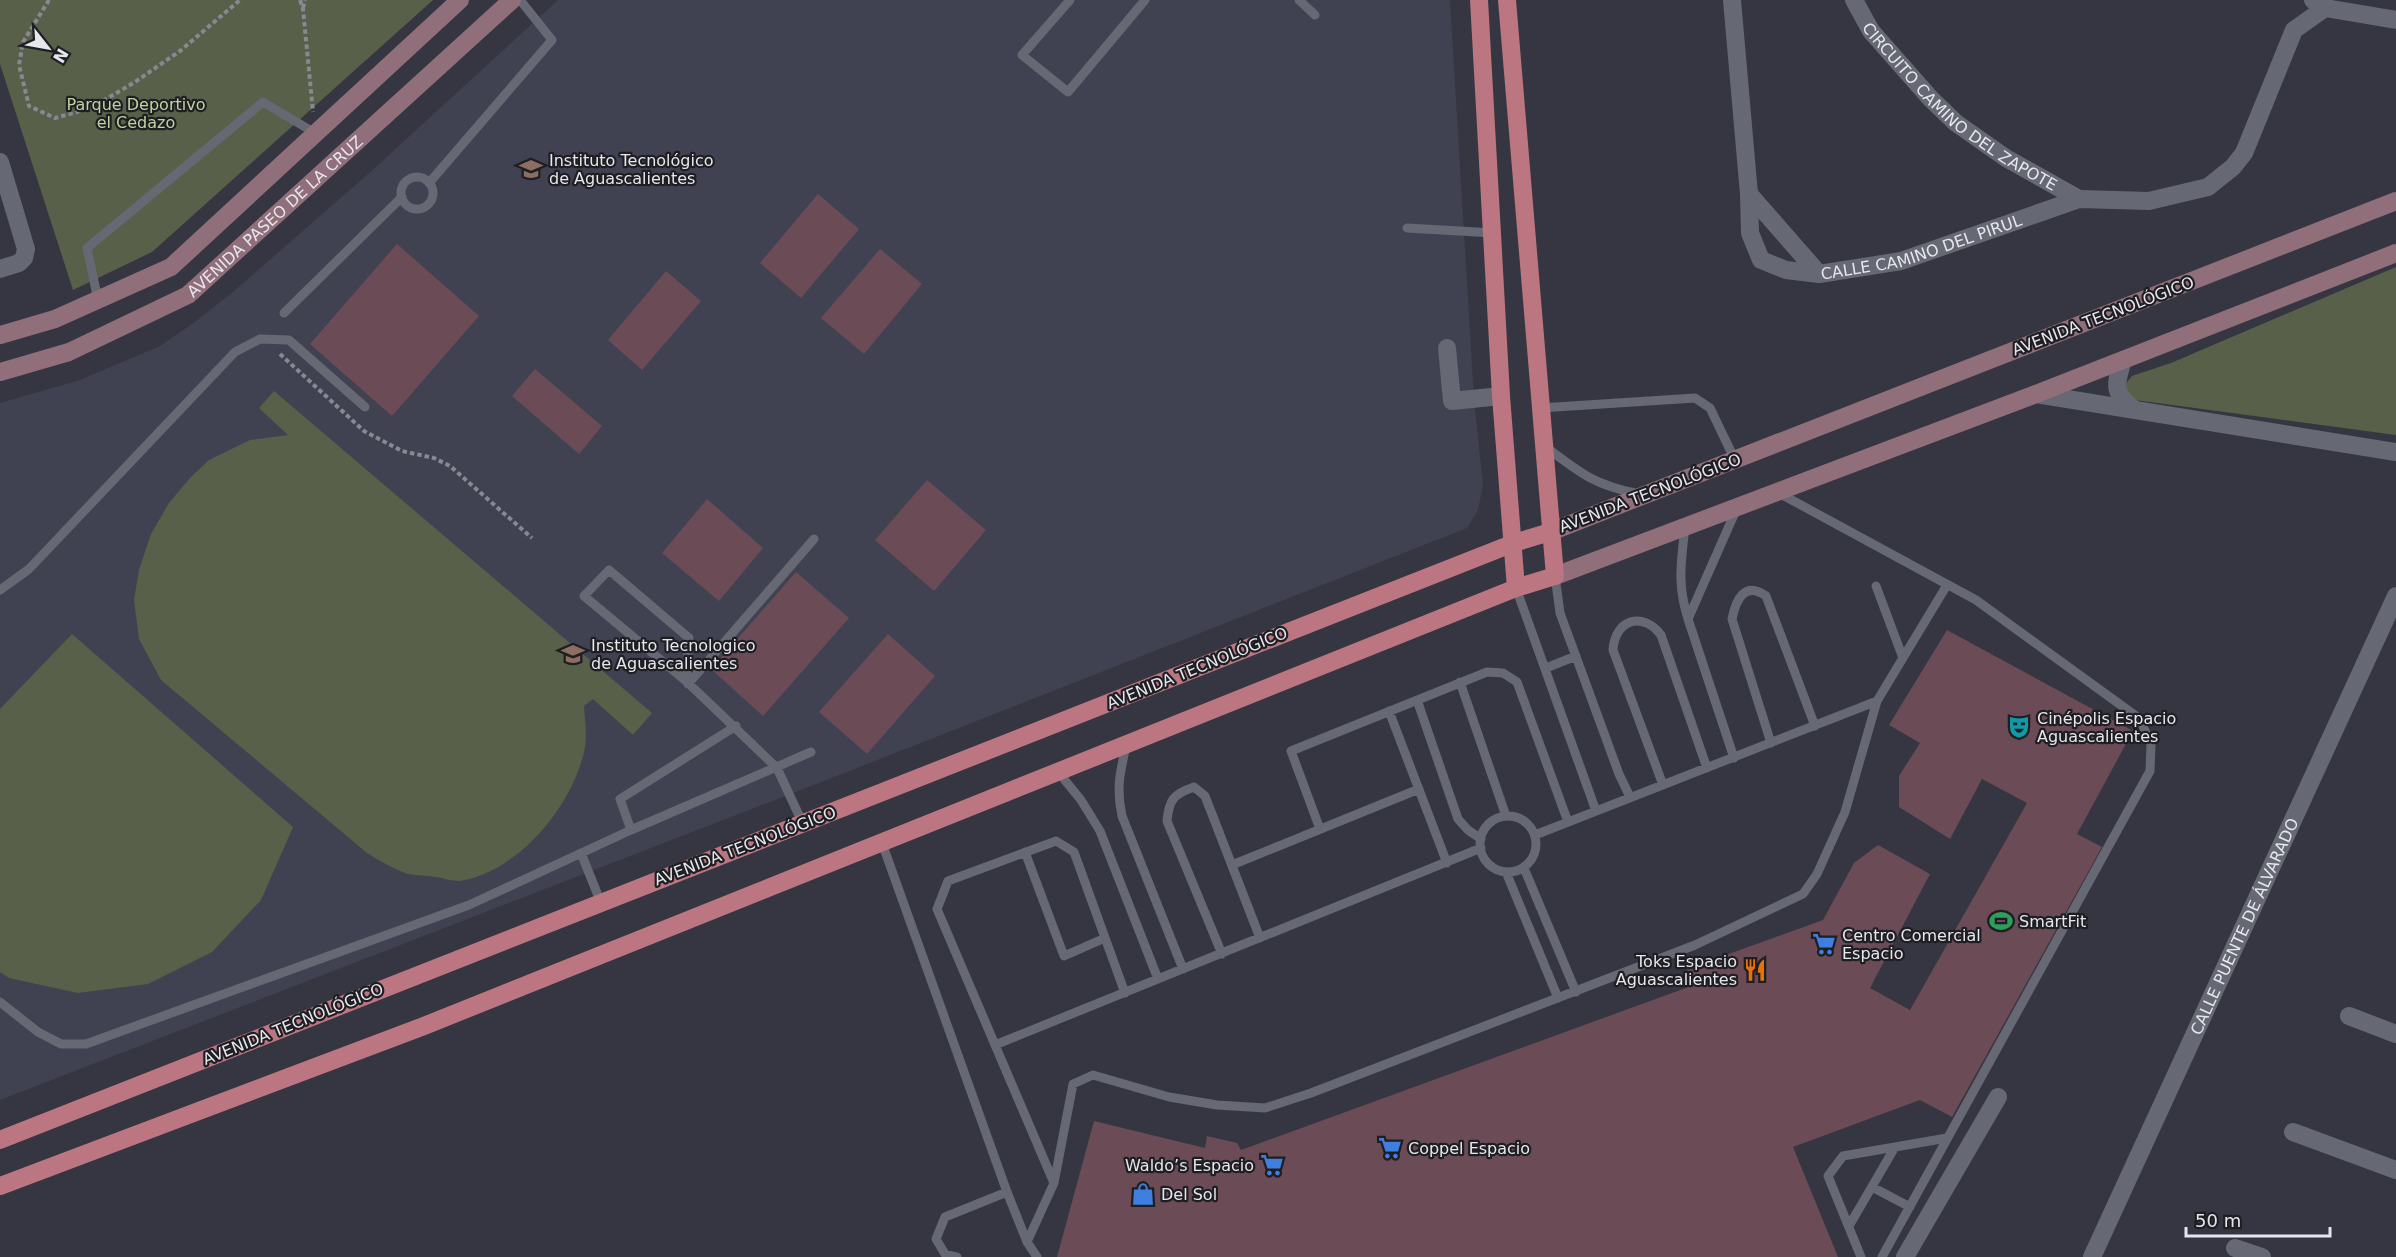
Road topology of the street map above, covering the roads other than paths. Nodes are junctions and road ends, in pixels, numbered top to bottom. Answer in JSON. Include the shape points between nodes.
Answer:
{"nodes":[{"id":1,"x":460,"y":0,"type":"edge"},
{"id":2,"x":512,"y":0,"type":"edge"},
{"id":3,"x":520,"y":0,"type":"edge"},
{"id":4,"x":1071,"y":0,"type":"edge"},
{"id":5,"x":1145,"y":0,"type":"edge"},
{"id":6,"x":1299,"y":0,"type":"edge"},
{"id":7,"x":1479,"y":0,"type":"edge"},
{"id":8,"x":1507,"y":0,"type":"edge"},
{"id":9,"x":1732,"y":0,"type":"edge"},
{"id":10,"x":1854,"y":0,"type":"edge"},
{"id":11,"x":2319,"y":4,"type":"edge"},
{"id":12,"x":1315,"y":15,"type":"dead end"},
{"id":13,"x":2396,"y":20,"type":"edge"},
{"id":14,"x":315,"y":134,"type":"junction"},
{"id":15,"x":0,"y":162,"type":"edge"},
{"id":16,"x":429,"y":183,"type":"junction"},
{"id":17,"x":1749,"y":194,"type":"junction"},
{"id":18,"x":402,"y":197,"type":"junction"},
{"id":19,"x":2079,"y":199,"type":"junction"},
{"id":20,"x":2396,"y":201,"type":"edge"},
{"id":21,"x":1407,"y":228,"type":"dead end"},
{"id":22,"x":1494,"y":233,"type":"junction"},
{"id":23,"x":2396,"y":252,"type":"edge"},
{"id":24,"x":0,"y":268,"type":"edge"},
{"id":25,"x":1819,"y":274,"type":"junction"},
{"id":26,"x":98,"y":300,"type":"junction"},
{"id":27,"x":284,"y":313,"type":"dead end"},
{"id":28,"x":0,"y":335,"type":"edge"},
{"id":29,"x":1447,"y":348,"type":"dead end"},
{"id":30,"x":2122,"y":360,"type":"junction"},
{"id":31,"x":0,"y":372,"type":"edge"},
{"id":32,"x":2036,"y":394,"type":"junction"},
{"id":33,"x":1501,"y":396,"type":"junction"},
{"id":34,"x":365,"y":407,"type":"dead end"},
{"id":35,"x":1540,"y":408,"type":"junction"},
{"id":36,"x":2135,"y":410,"type":"junction"},
{"id":37,"x":1543,"y":446,"type":"junction"},
{"id":38,"x":2396,"y":452,"type":"edge"},
{"id":39,"x":1735,"y":460,"type":"junction"},
{"id":40,"x":1777,"y":492,"type":"junction"},
{"id":41,"x":1647,"y":496,"type":"junction"},
{"id":42,"x":1737,"y":507,"type":"junction"},
{"id":43,"x":1685,"y":527,"type":"junction"},
{"id":44,"x":1550,"y":532,"type":"junction"},
{"id":45,"x":814,"y":539,"type":"dead end"},
{"id":46,"x":1514,"y":543,"type":"junction"},
{"id":47,"x":1555,"y":576,"type":"junction"},
{"id":48,"x":1947,"y":585,"type":"junction"},
{"id":49,"x":1876,"y":586,"type":"dead end"},
{"id":50,"x":1516,"y":588,"type":"junction"},
{"id":51,"x":0,"y":590,"type":"edge"},
{"id":52,"x":2396,"y":596,"type":"edge"},
{"id":53,"x":1688,"y":619,"type":"junction"},
{"id":54,"x":1576,"y":657,"type":"junction"},
{"id":55,"x":1903,"y":658,"type":"junction"},
{"id":56,"x":1546,"y":668,"type":"junction"},
{"id":57,"x":687,"y":682,"type":"junction"},
{"id":58,"x":1461,"y":682,"type":"junction"},
{"id":59,"x":1417,"y":699,"type":"junction"},
{"id":60,"x":1877,"y":701,"type":"junction"},
{"id":61,"x":1389,"y":711,"type":"junction"},
{"id":62,"x":736,"y":726,"type":"junction"},
{"id":63,"x":1815,"y":726,"type":"junction"},
{"id":64,"x":1771,"y":743,"type":"junction"},
{"id":65,"x":1126,"y":746,"type":"junction"},
{"id":66,"x":811,"y":752,"type":"dead end"},
{"id":67,"x":1734,"y":758,"type":"junction"},
{"id":68,"x":777,"y":768,"type":"junction"},
{"id":69,"x":1707,"y":768,"type":"junction"},
{"id":70,"x":1059,"y":773,"type":"junction"},
{"id":71,"x":1663,"y":784,"type":"junction"},
{"id":72,"x":1419,"y":789,"type":"junction"},
{"id":73,"x":1630,"y":797,"type":"junction"},
{"id":74,"x":1596,"y":811,"type":"junction"},
{"id":75,"x":1506,"y":816,"type":"junction"},
{"id":76,"x":1568,"y":822,"type":"junction"},
{"id":77,"x":803,"y":824,"type":"junction"},
{"id":78,"x":631,"y":830,"type":"junction"},
{"id":79,"x":1320,"y":830,"type":"junction"},
{"id":80,"x":1534,"y":835,"type":"junction"},
{"id":81,"x":882,"y":843,"type":"junction"},
{"id":82,"x":1481,"y":843,"type":"junction"},
{"id":83,"x":1026,"y":852,"type":"junction"},
{"id":84,"x":581,"y":853,"type":"junction"},
{"id":85,"x":1447,"y":863,"type":"junction"},
{"id":86,"x":1232,"y":865,"type":"junction"},
{"id":87,"x":1524,"y":868,"type":"junction"},
{"id":88,"x":1506,"y":872,"type":"junction"},
{"id":89,"x":601,"y":903,"type":"junction"},
{"id":90,"x":1105,"y":938,"type":"junction"},
{"id":91,"x":1260,"y":939,"type":"junction"},
{"id":92,"x":1222,"y":954,"type":"junction"},
{"id":93,"x":1184,"y":969,"type":"junction"},
{"id":94,"x":1158,"y":979,"type":"junction"},
{"id":95,"x":1576,"y":992,"type":"junction"},
{"id":96,"x":1125,"y":993,"type":"junction"},
{"id":97,"x":1558,"y":998,"type":"junction"},
{"id":98,"x":0,"y":1002,"type":"edge"},
{"id":99,"x":2349,"y":1016,"type":"dead end"},
{"id":100,"x":2396,"y":1034,"type":"edge"},
{"id":101,"x":995,"y":1045,"type":"junction"},
{"id":102,"x":1998,"y":1097,"type":"dead end"},
{"id":103,"x":2293,"y":1132,"type":"dead end"},
{"id":104,"x":1947,"y":1138,"type":"junction"},
{"id":105,"x":0,"y":1140,"type":"edge"},
{"id":106,"x":1895,"y":1147,"type":"junction"},
{"id":107,"x":2396,"y":1170,"type":"edge"},
{"id":108,"x":1054,"y":1183,"type":"junction"},
{"id":109,"x":0,"y":1186,"type":"edge"},
{"id":110,"x":1872,"y":1187,"type":"junction"},
{"id":111,"x":1007,"y":1192,"type":"junction"},
{"id":112,"x":1910,"y":1207,"type":"junction"},
{"id":113,"x":1849,"y":1226,"type":"junction"},
{"id":114,"x":1027,"y":1242,"type":"junction"},
{"id":115,"x":2235,"y":1248,"type":"dead end"},
{"id":116,"x":957,"y":1257,"type":"edge"},
{"id":117,"x":1037,"y":1257,"type":"edge"},
{"id":118,"x":1861,"y":1257,"type":"edge"},
{"id":119,"x":1882,"y":1257,"type":"edge"},
{"id":120,"x":1905,"y":1257,"type":"edge"},
{"id":121,"x":2092,"y":1257,"type":"edge"},
{"id":122,"x":2262,"y":1257,"type":"edge"}],
"edges":[{"from":1,"to":14,"type":"main road","name":"AVENIDA PASEO DE LA CRUZ"},
{"from":2,"to":31,"type":"main road","name":"AVENIDA PASEO DE LA CRUZ","via":[[188,295],[69,352]]},
{"from":3,"to":16,"type":"lane","via":[[552,40]]},
{"from":4,"to":5,"type":"lane","via":[[1022,55],[1068,92]]},
{"from":6,"to":12,"type":"lane"},
{"from":7,"to":22,"type":"main road"},
{"from":8,"to":35,"type":"main road"},
{"from":9,"to":17,"type":"street"},
{"from":10,"to":19,"type":"street","name":"CIRCUITO CAMINO DEL ZAPOTE","via":[[1871,31],[1956,123],[2006,158]]},
{"from":11,"to":13,"type":"street"},
{"from":11,"to":19,"type":"street","via":[[2294,30],[2244,153],[2208,188],[2150,201]]},
{"from":14,"to":26,"type":"main road","name":"AVENIDA PASEO DE LA CRUZ","via":[[171,267]]},
{"from":14,"to":26,"type":"lane","via":[[262,102],[87,248]]},
{"from":15,"to":24,"type":"street","via":[[26,249],[19,263]]},
{"from":16,"to":18,"type":"lane","via":[[414,178],[402,189]]},
{"from":16,"to":18,"type":"lane","via":[[433,190],[428,206],[412,209]]},
{"from":17,"to":25,"type":"street"},
{"from":17,"to":25,"type":"street","name":"CALLE CAMINO DEL PIRUL","via":[[1750,233],[1761,260],[1786,270]]},
{"from":18,"to":27,"type":"lane"},
{"from":19,"to":25,"type":"street","name":"CALLE CAMINO DEL PIRUL","via":[[1901,261]]},
{"from":20,"to":39,"type":"main road","name":"AVENIDA TECNOLÓGICO"},
{"from":21,"to":22,"type":"lane"},
{"from":22,"to":33,"type":"main road"},
{"from":23,"to":30,"type":"main road"},
{"from":26,"to":28,"type":"main road","name":"AVENIDA PASEO DE LA CRUZ","via":[[55,319]]},
{"from":29,"to":33,"type":"street","via":[[1452,401]]},
{"from":30,"to":32,"type":"main road"},
{"from":30,"to":36,"type":"street","via":[[2117,391]]},
{"from":32,"to":36,"type":"street"},
{"from":32,"to":40,"type":"main road"},
{"from":33,"to":46,"type":"main road"},
{"from":34,"to":51,"type":"lane","via":[[289,340],[260,339],[235,352],[29,569]]},
{"from":35,"to":37,"type":"main road"},
{"from":35,"to":39,"type":"lane","via":[[1695,398],[1710,408]]},
{"from":36,"to":38,"type":"street"},
{"from":37,"to":41,"type":"lane","via":[[1585,477]]},
{"from":37,"to":44,"type":"main road"},
{"from":39,"to":41,"type":"main road","name":"AVENIDA TECNOLÓGICO"},
{"from":40,"to":42,"type":"main road"},
{"from":40,"to":48,"type":"lane"},
{"from":41,"to":44,"type":"main road","name":"AVENIDA TECNOLÓGICO"},
{"from":42,"to":43,"type":"main road"},
{"from":42,"to":53,"type":"lane"},
{"from":43,"to":47,"type":"main road"},
{"from":43,"to":53,"type":"lane","via":[[1680,572],[1681,596]]},
{"from":44,"to":46,"type":"main road","name":"AVENIDA TECNOLÓGICO"},
{"from":44,"to":47,"type":"main road"},
{"from":45,"to":57,"type":"lane"},
{"from":46,"to":50,"type":"main road"},
{"from":46,"to":77,"type":"main road","name":"AVENIDA TECNOLÓGICO"},
{"from":47,"to":50,"type":"main road"},
{"from":47,"to":54,"type":"lane","via":[[1560,613]]},
{"from":48,"to":55,"type":"lane"},
{"from":48,"to":104,"type":"lane","via":[[1976,600],[2140,719],[2151,746],[2150,771]]},
{"from":49,"to":55,"type":"lane"},
{"from":50,"to":56,"type":"lane"},
{"from":50,"to":65,"type":"main road"},
{"from":52,"to":121,"type":"street","name":"CALLE PUENTE DE ÁLVARADO"},
{"from":53,"to":67,"type":"lane"},
{"from":54,"to":56,"type":"lane"},
{"from":54,"to":73,"type":"lane"},
{"from":55,"to":60,"type":"lane"},
{"from":56,"to":74,"type":"lane"},
{"from":57,"to":57,"type":"lane","via":[[689,639],[609,570],[584,596]]},
{"from":57,"to":62,"type":"lane"},
{"from":58,"to":59,"type":"lane"},
{"from":58,"to":75,"type":"lane"},
{"from":58,"to":76,"type":"lane","via":[[1487,672],[1503,673],[1517,682]]},
{"from":59,"to":61,"type":"lane"},
{"from":59,"to":82,"type":"lane","via":[[1458,819]]},
{"from":60,"to":63,"type":"lane"},
{"from":60,"to":95,"type":"lane","via":[[1845,812],[1817,874],[1803,894],[1695,945]]},
{"from":61,"to":72,"type":"lane"},
{"from":61,"to":79,"type":"lane","via":[[1291,751]]},
{"from":62,"to":68,"type":"lane"},
{"from":62,"to":78,"type":"lane","via":[[620,799]]},
{"from":63,"to":64,"type":"lane"},
{"from":63,"to":64,"type":"lane","via":[[1766,596],[1751,591],[1740,595],[1732,618]]},
{"from":64,"to":67,"type":"lane"},
{"from":65,"to":70,"type":"main road"},
{"from":65,"to":93,"type":"lane","via":[[1118,786],[1122,816]]},
{"from":66,"to":68,"type":"lane"},
{"from":67,"to":69,"type":"lane"},
{"from":68,"to":77,"type":"lane"},
{"from":68,"to":78,"type":"lane"},
{"from":69,"to":71,"type":"lane"},
{"from":69,"to":71,"type":"lane","via":[[1661,635],[1644,621],[1631,622],[1614,638],[1613,650]]},
{"from":70,"to":81,"type":"main road"},
{"from":70,"to":94,"type":"lane","via":[[1100,831]]},
{"from":71,"to":73,"type":"lane"},
{"from":72,"to":79,"type":"lane"},
{"from":72,"to":85,"type":"lane"},
{"from":73,"to":74,"type":"lane"},
{"from":74,"to":76,"type":"lane"},
{"from":75,"to":80,"type":"lane","via":[[1523,820]]},
{"from":75,"to":82,"type":"lane","via":[[1490,823]]},
{"from":76,"to":80,"type":"lane"},
{"from":77,"to":89,"type":"main road","name":"AVENIDA TECNOLÓGICO"},
{"from":78,"to":84,"type":"lane"},
{"from":79,"to":86,"type":"lane"},
{"from":80,"to":87,"type":"lane","via":[[1535,853]]},
{"from":81,"to":109,"type":"main road","via":[[424,1026]]},
{"from":81,"to":111,"type":"lane"},
{"from":82,"to":85,"type":"lane"},
{"from":82,"to":88,"type":"lane","via":[[1489,865]]},
{"from":83,"to":90,"type":"lane","via":[[1056,841],[1074,852]]},
{"from":83,"to":90,"type":"lane","via":[[1064,956]]},
{"from":83,"to":101,"type":"lane","via":[[948,881],[938,909]]},
{"from":84,"to":89,"type":"lane"},
{"from":84,"to":98,"type":"lane","via":[[470,905],[86,1044],[61,1044],[38,1032]]},
{"from":85,"to":91,"type":"lane"},
{"from":86,"to":91,"type":"lane"},
{"from":86,"to":92,"type":"lane","via":[[1205,796],[1194,787],[1176,793],[1168,807],[1167,821]]},
{"from":87,"to":88,"type":"lane"},
{"from":87,"to":95,"type":"lane"},
{"from":88,"to":97,"type":"lane"},
{"from":89,"to":105,"type":"main road","name":"AVENIDA TECNOLÓGICO"},
{"from":90,"to":96,"type":"lane"},
{"from":91,"to":92,"type":"lane"},
{"from":92,"to":93,"type":"lane"},
{"from":93,"to":94,"type":"lane"},
{"from":94,"to":96,"type":"lane"},
{"from":95,"to":97,"type":"lane"},
{"from":96,"to":101,"type":"lane"},
{"from":97,"to":108,"type":"lane","via":[[1311,1094],[1265,1108],[1169,1097],[1093,1075],[1073,1084]]},
{"from":99,"to":100,"type":"street"},
{"from":101,"to":108,"type":"lane"},
{"from":102,"to":120,"type":"street"},
{"from":103,"to":107,"type":"street"},
{"from":104,"to":106,"type":"lane"},
{"from":104,"to":112,"type":"lane"},
{"from":106,"to":110,"type":"lane"},
{"from":106,"to":113,"type":"lane","via":[[1843,1156],[1828,1176]]},
{"from":108,"to":114,"type":"lane"},
{"from":110,"to":112,"type":"lane"},
{"from":110,"to":113,"type":"lane"},
{"from":111,"to":114,"type":"lane"},
{"from":111,"to":116,"type":"lane","via":[[945,1217],[936,1239],[945,1254]]},
{"from":112,"to":119,"type":"lane"},
{"from":113,"to":118,"type":"lane"},
{"from":114,"to":117,"type":"lane"},
{"from":115,"to":122,"type":"street"}]}
